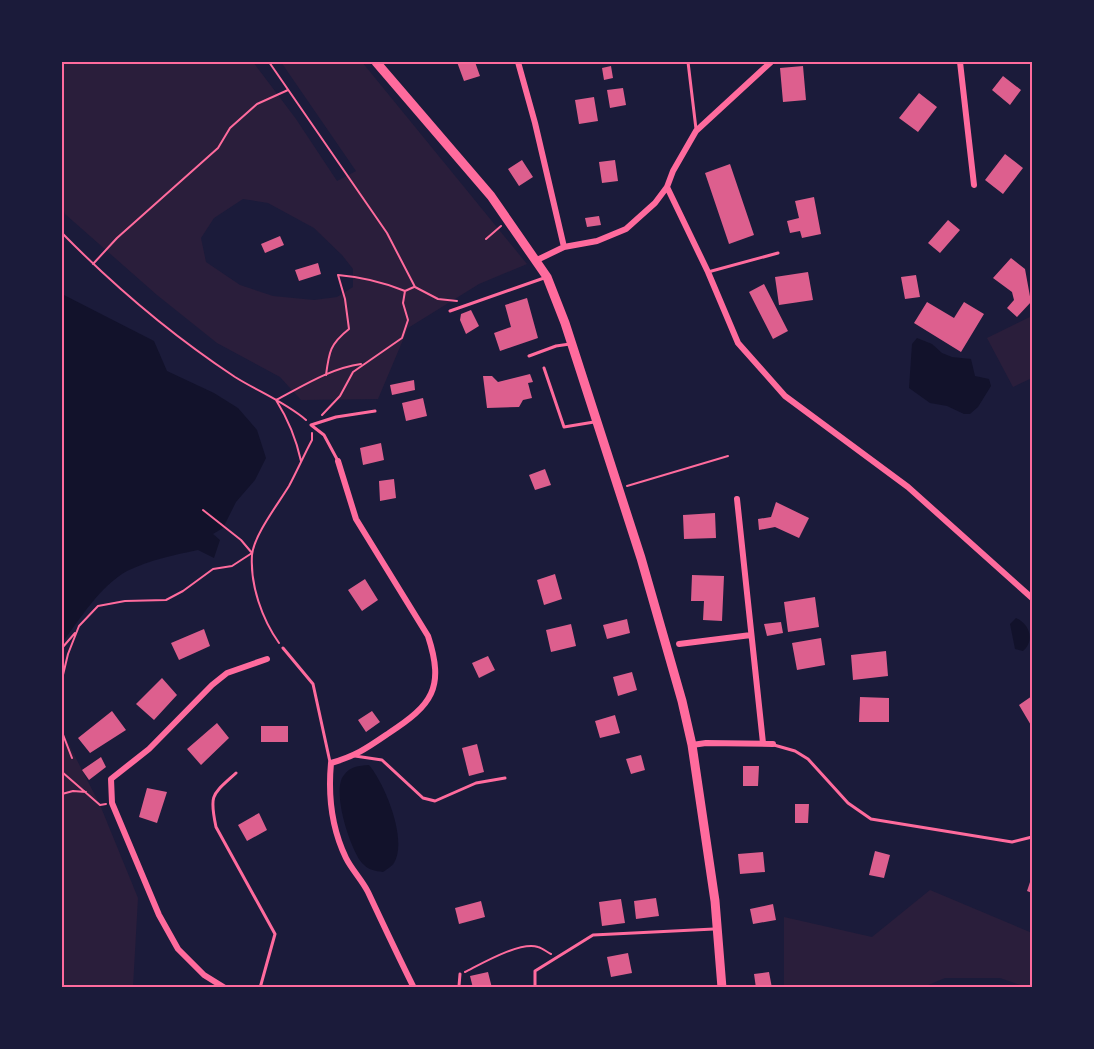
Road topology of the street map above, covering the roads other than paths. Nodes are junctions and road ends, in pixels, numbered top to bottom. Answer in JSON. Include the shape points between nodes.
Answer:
{"nodes":[{"id":1,"x":376,"y":62,"type":"edge"},
{"id":2,"x":518,"y":62,"type":"edge"},
{"id":3,"x":688,"y":62,"type":"edge"},
{"id":4,"x":771,"y":62,"type":"edge"},
{"id":5,"x":960,"y":62,"type":"edge"},
{"id":6,"x":696,"y":131,"type":"junction"},
{"id":7,"x":974,"y":185,"type":"dead end"},
{"id":8,"x":667,"y":187,"type":"junction"},
{"id":9,"x":564,"y":247,"type":"junction"},
{"id":10,"x":778,"y":253,"type":"dead end"},
{"id":11,"x":537,"y":261,"type":"junction"},
{"id":12,"x":708,"y":272,"type":"junction"},
{"id":13,"x":546,"y":277,"type":"junction"},
{"id":14,"x":450,"y":311,"type":"dead end"},
{"id":15,"x":572,"y":344,"type":"junction"},
{"id":16,"x":529,"y":356,"type":"dead end"},
{"id":17,"x":544,"y":368,"type":"dead end"},
{"id":18,"x":375,"y":411,"type":"dead end"},
{"id":19,"x":596,"y":421,"type":"junction"},
{"id":20,"x":338,"y":460,"type":"joint"},
{"id":21,"x":737,"y":499,"type":"dead end"},
{"id":22,"x":1032,"y":598,"type":"edge"},
{"id":23,"x":751,"y":635,"type":"junction"},
{"id":24,"x":679,"y":644,"type":"dead end"},
{"id":25,"x":283,"y":648,"type":"road end"},
{"id":26,"x":267,"y":659,"type":"dead end"},
{"id":27,"x":763,"y":743,"type":"junction"},
{"id":28,"x":773,"y":744,"type":"joint"},
{"id":29,"x":692,"y":745,"type":"junction"},
{"id":30,"x":355,"y":756,"type":"junction"},
{"id":31,"x":331,"y":764,"type":"junction"},
{"id":32,"x":236,"y":772,"type":"dead end"},
{"id":33,"x":505,"y":778,"type":"dead end"},
{"id":34,"x":1032,"y":837,"type":"edge"},
{"id":35,"x":719,"y":929,"type":"junction"},
{"id":36,"x":460,"y":974,"type":"road end"},
{"id":37,"x":225,"y":987,"type":"edge"},
{"id":38,"x":260,"y":987,"type":"edge"},
{"id":39,"x":414,"y":987,"type":"edge"},
{"id":40,"x":456,"y":987,"type":"edge"},
{"id":41,"x":535,"y":987,"type":"edge"},
{"id":42,"x":722,"y":987,"type":"edge"}],
"edges":[{"from":1,"to":11,"type":"main road","via":[[490,196]]},
{"from":2,"to":9,"type":"street"},
{"from":3,"to":6,"type":"lane"},
{"from":4,"to":6,"type":"street"},
{"from":5,"to":7,"type":"street"},
{"from":6,"to":8,"type":"street"},
{"from":8,"to":9,"type":"street","via":[[626,229]]},
{"from":8,"to":12,"type":"street"},
{"from":9,"to":11,"type":"street"},
{"from":10,"to":12,"type":"lane"},
{"from":11,"to":13,"type":"main road"},
{"from":12,"to":22,"type":"street","via":[[738,343],[785,396],[908,488]]},
{"from":13,"to":14,"type":"lane"},
{"from":13,"to":15,"type":"main road"},
{"from":15,"to":16,"type":"lane"},
{"from":15,"to":19,"type":"main road"},
{"from":17,"to":19,"type":"lane","via":[[564,427]]},
{"from":18,"to":20,"type":"lane","via":[[311,425],[324,435]]},
{"from":19,"to":29,"type":"main road","via":[[665,639]]},
{"from":20,"to":30,"type":"street","via":[[356,519],[428,636],[435,658],[435,680],[423,707]]},
{"from":21,"to":23,"type":"street"},
{"from":23,"to":24,"type":"street"},
{"from":23,"to":27,"type":"street"},
{"from":25,"to":31,"type":"lane","via":[[313,684]]},
{"from":26,"to":37,"type":"street","via":[[228,673],[212,685],[149,749],[111,779],[112,803],[168,932],[178,949],[204,975]]},
{"from":27,"to":28,"type":"street"},
{"from":27,"to":29,"type":"street"},
{"from":28,"to":34,"type":"lane","via":[[808,759],[848,803],[871,819],[1012,842]]},
{"from":29,"to":35,"type":"main road"},
{"from":30,"to":31,"type":"street"},
{"from":30,"to":33,"type":"lane","via":[[382,760],[423,798],[435,801],[476,783]]},
{"from":31,"to":39,"type":"street","via":[[331,812],[346,858],[367,889]]},
{"from":32,"to":38,"type":"lane","via":[[214,793],[212,809],[216,827],[275,934]]},
{"from":35,"to":41,"type":"lane","via":[[593,935],[535,971]]},
{"from":35,"to":42,"type":"main road"},
{"from":36,"to":40,"type":"lane"}]}
